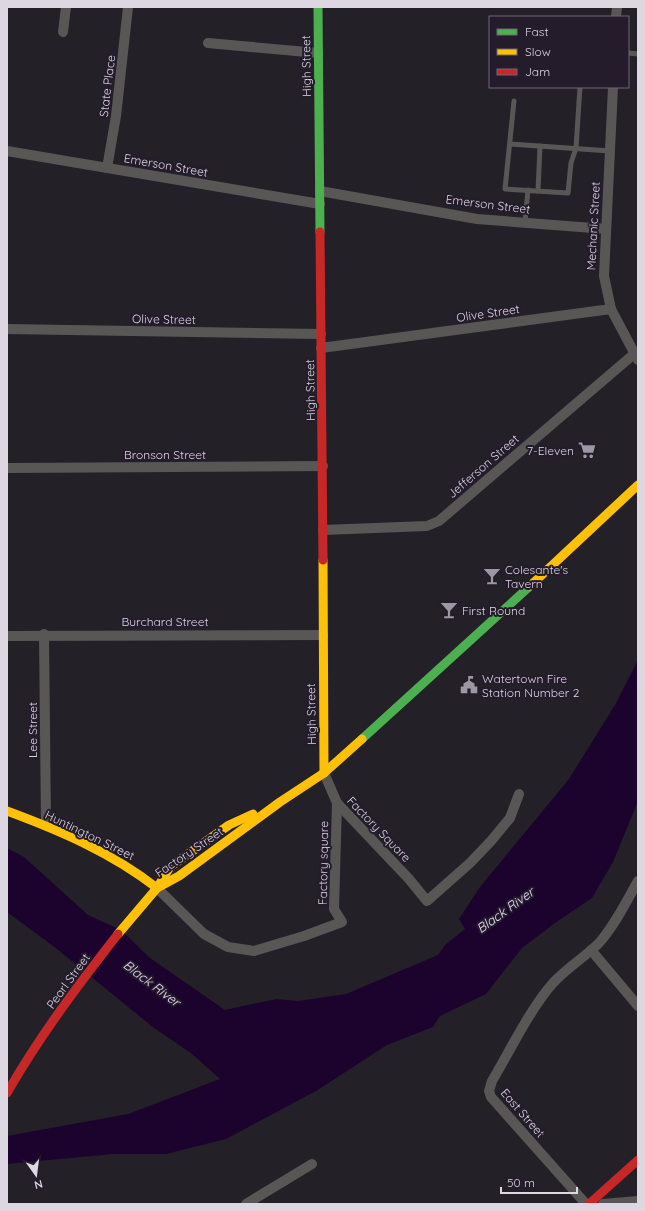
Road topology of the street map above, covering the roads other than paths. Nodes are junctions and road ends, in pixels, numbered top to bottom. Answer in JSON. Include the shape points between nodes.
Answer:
{"nodes":[{"id":1,"x":66,"y":7,"type":"edge"},
{"id":2,"x":128,"y":7,"type":"edge"},
{"id":3,"x":318,"y":7,"type":"edge"},
{"id":4,"x":63,"y":32,"type":"dead end"},
{"id":5,"x":208,"y":43,"type":"dead end"},
{"id":6,"x":318,"y":53,"type":"junction"},
{"id":7,"x":580,"y":88,"type":"edge"},
{"id":8,"x":613,"y":88,"type":"edge"},
{"id":9,"x":514,"y":101,"type":"dead end"},
{"id":10,"x":510,"y":144,"type":"junction"},
{"id":11,"x":540,"y":146,"type":"junction"},
{"id":12,"x":576,"y":148,"type":"junction"},
{"id":13,"x":7,"y":151,"type":"edge"},
{"id":14,"x":610,"y":151,"type":"junction"},
{"id":15,"x":107,"y":168,"type":"junction"},
{"id":16,"x":320,"y":190,"type":"junction"},
{"id":17,"x":528,"y":190,"type":"junction"},
{"id":18,"x":538,"y":191,"type":"junction"},
{"id":19,"x":320,"y":204,"type":"junction"},
{"id":20,"x":525,"y":222,"type":"junction"},
{"id":21,"x":606,"y":229,"type":"junction"},
{"id":22,"x":611,"y":309,"type":"junction"},
{"id":23,"x":7,"y":329,"type":"edge"},
{"id":24,"x":321,"y":334,"type":"junction"},
{"id":25,"x":321,"y":348,"type":"junction"},
{"id":26,"x":636,"y":357,"type":"edge"},
{"id":27,"x":323,"y":466,"type":"junction"},
{"id":28,"x":7,"y":468,"type":"edge"},
{"id":29,"x":638,"y":485,"type":"edge"},
{"id":30,"x":323,"y":530,"type":"junction"},
{"id":31,"x":44,"y":634,"type":"junction"},
{"id":32,"x":323,"y":635,"type":"junction"},
{"id":33,"x":7,"y":636,"type":"edge"},
{"id":34,"x":324,"y":773,"type":"junction"},
{"id":35,"x":520,"y":794,"type":"dead end"},
{"id":36,"x":336,"y":803,"type":"junction"},
{"id":37,"x":7,"y":811,"type":"edge"},
{"id":38,"x":46,"y":825,"type":"junction"},
{"id":39,"x":638,"y":881,"type":"edge"},
{"id":40,"x":157,"y":888,"type":"junction"},
{"id":41,"x":591,"y":950,"type":"junction"},
{"id":42,"x":638,"y":1006,"type":"edge"},
{"id":43,"x":7,"y":1093,"type":"edge"},
{"id":44,"x":638,"y":1160,"type":"edge"},
{"id":45,"x":312,"y":1164,"type":"dead end"},
{"id":46,"x":638,"y":1201,"type":"edge"},
{"id":47,"x":246,"y":1204,"type":"edge"},
{"id":48,"x":587,"y":1204,"type":"edge"},
{"id":49,"x":603,"y":1204,"type":"edge"}],
"edges":[{"from":1,"to":4,"type":"street"},
{"from":2,"to":15,"type":"street","name":"State Place","via":[[116,116]]},
{"from":3,"to":6,"type":"street","name":"High Street"},
{"from":5,"to":6,"type":"street"},
{"from":6,"to":16,"type":"street","name":"High Street"},
{"from":7,"to":12,"type":"lane"},
{"from":8,"to":14,"type":"street","name":"Mechanic Street"},
{"from":9,"to":10,"type":"lane"},
{"from":10,"to":11,"type":"lane"},
{"from":10,"to":17,"type":"lane","via":[[505,189]]},
{"from":11,"to":12,"type":"lane"},
{"from":11,"to":18,"type":"lane"},
{"from":12,"to":14,"type":"lane"},
{"from":12,"to":18,"type":"lane","via":[[571,163],[568,193]]},
{"from":13,"to":15,"type":"street","name":"Emerson Street"},
{"from":14,"to":21,"type":"street","name":"Mechanic Street"},
{"from":15,"to":19,"type":"street","name":"Emerson Street"},
{"from":16,"to":19,"type":"street","name":"High Street"},
{"from":16,"to":20,"type":"street","name":"Emerson Street","via":[[477,218]]},
{"from":17,"to":18,"type":"lane"},
{"from":17,"to":20,"type":"lane"},
{"from":19,"to":24,"type":"street","name":"High Street"},
{"from":20,"to":21,"type":"street","name":"Emerson Street"},
{"from":21,"to":22,"type":"street","name":"Mechanic Street","via":[[604,276]]},
{"from":22,"to":25,"type":"street","name":"Olive Street"},
{"from":22,"to":26,"type":"street","name":"Mechanic Street"},
{"from":23,"to":24,"type":"street","name":"Olive Street"},
{"from":24,"to":25,"type":"street","name":"High Street"},
{"from":25,"to":27,"type":"street","name":"High Street"},
{"from":26,"to":30,"type":"street","name":"Jefferson Street","via":[[439,521],[427,526]]},
{"from":27,"to":28,"type":"street","name":"Bronson Street"},
{"from":27,"to":30,"type":"street","name":"High Street"},
{"from":29,"to":34,"type":"street","name":"Factory Street"},
{"from":30,"to":32,"type":"street","name":"High Street"},
{"from":31,"to":32,"type":"street","name":"Burchard Street"},
{"from":31,"to":33,"type":"street","name":"Burchard Street"},
{"from":31,"to":38,"type":"street","name":"Lee Street"},
{"from":32,"to":34,"type":"street","name":"High Street"},
{"from":34,"to":36,"type":"street","name":"Factory Square"},
{"from":34,"to":40,"type":"street","name":"Factory Street","via":[[179,876]]},
{"from":35,"to":36,"type":"street","name":"Factory Square","via":[[510,818],[491,841],[427,900]]},
{"from":36,"to":40,"type":"street","name":"Factory square","via":[[334,909],[342,922],[254,950],[228,947],[204,934]]},
{"from":37,"to":38,"type":"street","name":"Huntington Street"},
{"from":38,"to":40,"type":"street","name":"Huntington Street","via":[[116,859]]},
{"from":39,"to":41,"type":"street","via":[[610,930]]},
{"from":40,"to":43,"type":"street","name":"Pearl Street","via":[[76,988],[23,1065]]},
{"from":41,"to":42,"type":"street"},
{"from":41,"to":48,"type":"street","name":"East Street","via":[[574,962],[553,984],[492,1081],[489,1091],[491,1097]]},
{"from":44,"to":48,"type":"street"},
{"from":45,"to":47,"type":"street"},
{"from":46,"to":49,"type":"street"}]}
